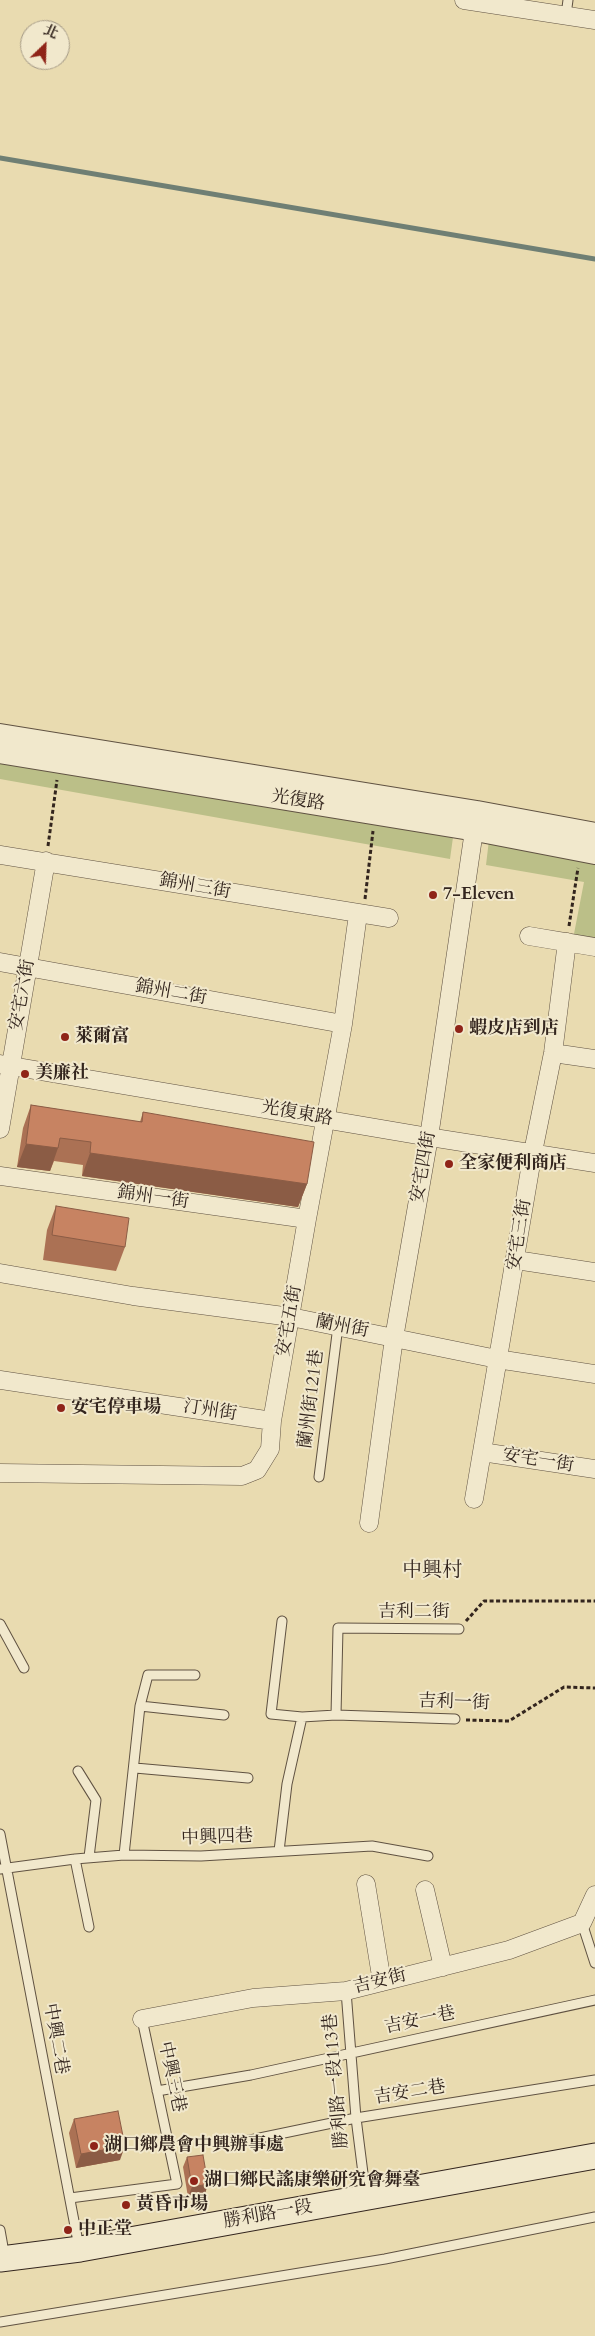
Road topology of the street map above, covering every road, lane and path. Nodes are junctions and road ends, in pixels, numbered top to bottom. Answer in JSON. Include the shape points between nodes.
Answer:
{"nodes":[{"id":1,"x":464,"y":0,"type":"edge"},
{"id":2,"x":567,"y":8,"type":"edge"},
{"id":3,"x":595,"y":20,"type":"edge"},
{"id":4,"x":0,"y":735,"type":"edge"},
{"id":5,"x":0,"y":752,"type":"edge"},
{"id":6,"x":58,"y":775,"type":"dead end"},
{"id":7,"x":476,"y":821,"type":"junction"},
{"id":8,"x":374,"y":825,"type":"dead end"},
{"id":9,"x":595,"y":834,"type":"edge"},
{"id":10,"x":0,"y":855,"type":"edge"},
{"id":11,"x":587,"y":856,"type":"edge"},
{"id":12,"x":46,"y":861,"type":"junction"},
{"id":13,"x":360,"y":914,"type":"junction"},
{"id":14,"x":390,"y":918,"type":"dead end"},
{"id":15,"x":529,"y":936,"type":"dead end"},
{"id":16,"x":567,"y":942,"type":"junction"},
{"id":17,"x":595,"y":947,"type":"edge"},
{"id":18,"x":0,"y":962,"type":"edge"},
{"id":19,"x":28,"y":968,"type":"junction"},
{"id":20,"x":343,"y":1024,"type":"junction"},
{"id":21,"x":553,"y":1053,"type":"junction"},
{"id":22,"x":595,"y":1059,"type":"edge"},
{"id":23,"x":6,"y":1065,"type":"edge"},
{"id":24,"x":325,"y":1119,"type":"junction"},
{"id":25,"x":0,"y":1129,"type":"edge"},
{"id":26,"x":429,"y":1137,"type":"junction"},
{"id":27,"x":533,"y":1152,"type":"junction"},
{"id":28,"x":595,"y":1163,"type":"edge"},
{"id":29,"x":0,"y":1176,"type":"edge"},
{"id":30,"x":307,"y":1219,"type":"junction"},
{"id":31,"x":516,"y":1260,"type":"junction"},
{"id":32,"x":595,"y":1272,"type":"edge"},
{"id":33,"x":0,"y":1273,"type":"edge"},
{"id":34,"x":291,"y":1317,"type":"junction"},
{"id":35,"x":338,"y":1326,"type":"junction"},
{"id":36,"x":394,"y":1338,"type":"junction"},
{"id":37,"x":497,"y":1359,"type":"junction"},
{"id":38,"x":595,"y":1374,"type":"edge"},
{"id":39,"x":0,"y":1380,"type":"edge"},
{"id":40,"x":272,"y":1421,"type":"junction"},
{"id":41,"x":482,"y":1452,"type":"junction"},
{"id":42,"x":595,"y":1469,"type":"edge"},
{"id":43,"x":0,"y":1474,"type":"edge"},
{"id":44,"x":319,"y":1477,"type":"dead end"},
{"id":45,"x":474,"y":1499,"type":"dead end"},
{"id":46,"x":369,"y":1522,"type":"dead end"},
{"id":47,"x":595,"y":1601,"type":"edge"},
{"id":48,"x":282,"y":1621,"type":"dead end"},
{"id":49,"x":0,"y":1624,"type":"edge"},
{"id":50,"x":459,"y":1629,"type":"joint"},
{"id":51,"x":24,"y":1668,"type":"dead end"},
{"id":52,"x":195,"y":1676,"type":"dead end"},
{"id":53,"x":595,"y":1688,"type":"edge"},
{"id":54,"x":140,"y":1706,"type":"junction"},
{"id":55,"x":224,"y":1715,"type":"dead end"},
{"id":56,"x":336,"y":1715,"type":"junction"},
{"id":57,"x":302,"y":1717,"type":"junction"},
{"id":58,"x":455,"y":1719,"type":"joint"},
{"id":59,"x":135,"y":1768,"type":"junction"},
{"id":60,"x":78,"y":1771,"type":"dead end"},
{"id":61,"x":248,"y":1778,"type":"dead end"},
{"id":62,"x":0,"y":1834,"type":"edge"},
{"id":63,"x":278,"y":1851,"type":"junction"},
{"id":64,"x":124,"y":1855,"type":"junction"},
{"id":65,"x":428,"y":1856,"type":"dead end"},
{"id":66,"x":88,"y":1857,"type":"junction"},
{"id":67,"x":75,"y":1859,"type":"junction"},
{"id":68,"x":3,"y":1869,"type":"edge"},
{"id":69,"x":366,"y":1884,"type":"dead end"},
{"id":70,"x":426,"y":1890,"type":"dead end"},
{"id":71,"x":595,"y":1895,"type":"edge"},
{"id":72,"x":582,"y":1923,"type":"junction"},
{"id":73,"x":89,"y":1927,"type":"dead end"},
{"id":74,"x":595,"y":1963,"type":"edge"},
{"id":75,"x":442,"y":1966,"type":"junction"},
{"id":76,"x":382,"y":1982,"type":"junction"},
{"id":77,"x":346,"y":1991,"type":"junction"},
{"id":78,"x":595,"y":2000,"type":"edge"},
{"id":79,"x":142,"y":2019,"type":"joint"},
{"id":80,"x":351,"y":2052,"type":"junction"},
{"id":81,"x":595,"y":2080,"type":"edge"},
{"id":82,"x":156,"y":2091,"type":"junction"},
{"id":83,"x":356,"y":2118,"type":"junction"},
{"id":84,"x":232,"y":2144,"type":"dead end"},
{"id":85,"x":595,"y":2156,"type":"edge"},
{"id":86,"x":70,"y":2198,"type":"junction"},
{"id":87,"x":366,"y":2198,"type":"junction"},
{"id":88,"x":595,"y":2217,"type":"edge"},
{"id":89,"x":0,"y":2230,"type":"edge"},
{"id":90,"x":80,"y":2249,"type":"junction"},
{"id":91,"x":3,"y":2259,"type":"edge"},
{"id":92,"x":0,"y":2322,"type":"edge"}],
"edges":[{"from":1,"to":2,"type":"street"},
{"from":2,"to":3,"type":"street"},
{"from":4,"to":7,"type":"street","name":"光復路"},
{"from":5,"to":7,"type":"street","name":"光復路"},
{"from":6,"to":12,"type":"path"},
{"from":7,"to":9,"type":"street","name":"光復路"},
{"from":7,"to":11,"type":"street","name":"光復路"},
{"from":7,"to":26,"type":"street","name":"安宅四街"},
{"from":8,"to":13,"type":"path"},
{"from":10,"to":12,"type":"street","name":"錦州三街"},
{"from":11,"to":16,"type":"path"},
{"from":12,"to":13,"type":"street","name":"錦州三街"},
{"from":12,"to":19,"type":"street","name":"安宅六街"},
{"from":13,"to":14,"type":"street","name":"錦州三街"},
{"from":13,"to":20,"type":"street","name":"安宅五街"},
{"from":15,"to":16,"type":"street"},
{"from":16,"to":17,"type":"street"},
{"from":16,"to":21,"type":"street","name":"安宅三街"},
{"from":18,"to":19,"type":"street","name":"錦州二街"},
{"from":19,"to":20,"type":"street","name":"錦州二街"},
{"from":19,"to":23,"type":"street","name":"安宅六街"},
{"from":20,"to":24,"type":"street","name":"安宅五街"},
{"from":21,"to":22,"type":"street"},
{"from":21,"to":27,"type":"street","name":"安宅三街"},
{"from":23,"to":24,"type":"street","name":"光復東路"},
{"from":23,"to":25,"type":"street","name":"安宅六街"},
{"from":24,"to":26,"type":"street","name":"光復東路"},
{"from":24,"to":30,"type":"street","name":"安宅五街"},
{"from":26,"to":27,"type":"street","name":"光復東路"},
{"from":26,"to":36,"type":"street","name":"安宅四街"},
{"from":27,"to":28,"type":"street","name":"光復東路"},
{"from":27,"to":31,"type":"street","name":"安宅三街"},
{"from":29,"to":30,"type":"street","name":"錦州一街"},
{"from":30,"to":34,"type":"street","name":"安宅五街"},
{"from":31,"to":32,"type":"street"},
{"from":31,"to":37,"type":"street","name":"安宅三街"},
{"from":33,"to":34,"type":"street","name":"蘭州街","via":[[133,1296]]},
{"from":34,"to":35,"type":"street","name":"蘭州街"},
{"from":34,"to":40,"type":"street","name":"安宅五街"},
{"from":35,"to":36,"type":"street","name":"蘭州街"},
{"from":35,"to":44,"type":"lane","name":"蘭州街121巷"},
{"from":36,"to":37,"type":"street","name":"蘭州街"},
{"from":36,"to":46,"type":"street","name":"安宅四街"},
{"from":37,"to":38,"type":"street","name":"蘭州街"},
{"from":37,"to":41,"type":"street","name":"安宅三街"},
{"from":39,"to":40,"type":"street","name":"汀州街"},
{"from":40,"to":43,"type":"street","name":"安宅五街","via":[[270,1449],[258,1470],[242,1476]]},
{"from":41,"to":42,"type":"street","name":"安宅一街"},
{"from":41,"to":45,"type":"street","name":"安宅三街"},
{"from":47,"to":50,"type":"path","name":"吉利二街","via":[[484,1601]]},
{"from":48,"to":57,"type":"lane","name":"吉利一街","via":[[270,1714]]},
{"from":49,"to":51,"type":"lane"},
{"from":50,"to":56,"type":"lane","name":"吉利二街","via":[[338,1628]]},
{"from":52,"to":54,"type":"lane","via":[[148,1675]]},
{"from":53,"to":58,"type":"path","name":"吉利一街","via":[[564,1687],[509,1721]]},
{"from":54,"to":55,"type":"lane"},
{"from":54,"to":59,"type":"lane"},
{"from":56,"to":57,"type":"lane","name":"吉利一街"},
{"from":56,"to":58,"type":"lane","name":"吉利一街"},
{"from":57,"to":63,"type":"lane","via":[[287,1784]]},
{"from":59,"to":61,"type":"lane"},
{"from":59,"to":64,"type":"lane"},
{"from":60,"to":66,"type":"lane","via":[[96,1800]]},
{"from":62,"to":68,"type":"lane","name":"中興二巷"},
{"from":63,"to":64,"type":"lane","name":"中興四巷","via":[[201,1856]]},
{"from":63,"to":65,"type":"lane","name":"中興四巷","via":[[372,1846]]},
{"from":64,"to":66,"type":"lane","name":"中興四巷"},
{"from":66,"to":67,"type":"lane","name":"中興四巷"},
{"from":67,"to":68,"type":"lane","name":"中興四巷"},
{"from":67,"to":73,"type":"lane"},
{"from":68,"to":86,"type":"lane","name":"中興二巷"},
{"from":69,"to":76,"type":"street"},
{"from":70,"to":75,"type":"street"},
{"from":71,"to":72,"type":"street"},
{"from":72,"to":74,"type":"lane"},
{"from":72,"to":75,"type":"street","name":"吉安街","via":[[509,1950]]},
{"from":75,"to":76,"type":"street","name":"吉安街"},
{"from":76,"to":77,"type":"street","name":"吉安街"},
{"from":77,"to":79,"type":"street","name":"吉安街","via":[[253,1998]]},
{"from":77,"to":80,"type":"lane","name":"勝利路一段113巷"},
{"from":78,"to":80,"type":"lane","name":"吉安一巷"},
{"from":79,"to":82,"type":"lane","name":"中興三巷"},
{"from":80,"to":82,"type":"lane","name":"吉安一巷","via":[[251,2075]]},
{"from":80,"to":83,"type":"lane","name":"勝利路一段113巷"},
{"from":81,"to":83,"type":"lane","name":"吉安二巷"},
{"from":82,"to":86,"type":"lane","name":"中興三巷","via":[[177,2184]]},
{"from":83,"to":84,"type":"lane","name":"吉安二巷"},
{"from":83,"to":87,"type":"lane","name":"勝利路一段113巷"},
{"from":85,"to":87,"type":"main road","name":"勝利路一段"},
{"from":86,"to":90,"type":"lane","name":"中興二巷"},
{"from":87,"to":90,"type":"main road","name":"勝利路一段"},
{"from":88,"to":92,"type":"lane","via":[[385,2259]]},
{"from":89,"to":91,"type":"lane"},
{"from":90,"to":91,"type":"main road","name":"勝利路一段"}]}
